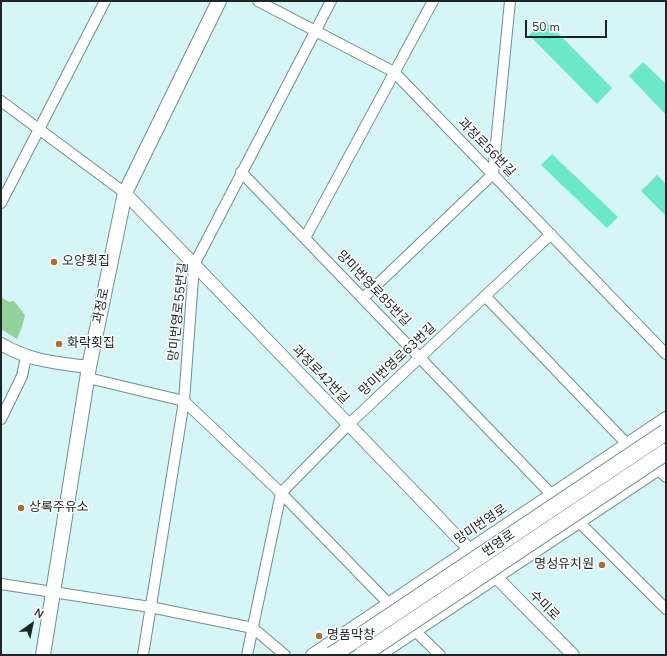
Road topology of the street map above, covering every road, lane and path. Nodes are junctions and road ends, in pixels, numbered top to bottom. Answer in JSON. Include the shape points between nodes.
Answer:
{"nodes":[{"id":1,"x":105,"y":1,"type":"edge"},
{"id":2,"x":219,"y":1,"type":"edge"},
{"id":3,"x":258,"y":1,"type":"edge"},
{"id":4,"x":331,"y":1,"type":"edge"},
{"id":5,"x":433,"y":1,"type":"edge"},
{"id":6,"x":510,"y":1,"type":"edge"},
{"id":7,"x":315,"y":30,"type":"junction"},
{"id":8,"x":394,"y":72,"type":"junction"},
{"id":9,"x":1,"y":101,"type":"edge"},
{"id":10,"x":40,"y":130,"type":"junction"},
{"id":11,"x":241,"y":172,"type":"junction"},
{"id":12,"x":493,"y":174,"type":"junction"},
{"id":13,"x":125,"y":193,"type":"junction"},
{"id":14,"x":1,"y":203,"type":"edge"},
{"id":15,"x":551,"y":234,"type":"junction"},
{"id":16,"x":305,"y":238,"type":"junction"},
{"id":17,"x":194,"y":265,"type":"junction"},
{"id":18,"x":485,"y":296,"type":"junction"},
{"id":19,"x":363,"y":298,"type":"junction"},
{"id":20,"x":1,"y":344,"type":"edge"},
{"id":21,"x":666,"y":354,"type":"edge"},
{"id":22,"x":26,"y":357,"type":"junction"},
{"id":23,"x":420,"y":357,"type":"junction"},
{"id":24,"x":88,"y":372,"type":"junction"},
{"id":25,"x":184,"y":401,"type":"junction"},
{"id":26,"x":666,"y":418,"type":"edge"},
{"id":27,"x":1,"y":419,"type":"edge"},
{"id":28,"x":348,"y":425,"type":"junction"},
{"id":29,"x":666,"y":432,"type":"edge"},
{"id":30,"x":627,"y":444,"type":"junction"},
{"id":31,"x":666,"y":452,"type":"edge"},
{"id":32,"x":663,"y":470,"type":"edge"},
{"id":33,"x":281,"y":493,"type":"junction"},
{"id":34,"x":552,"y":494,"type":"junction"},
{"id":35,"x":579,"y":522,"type":"junction"},
{"id":36,"x":469,"y":550,"type":"junction"},
{"id":37,"x":496,"y":577,"type":"junction"},
{"id":38,"x":1,"y":584,"type":"edge"},
{"id":39,"x":54,"y":592,"type":"junction"},
{"id":40,"x":389,"y":604,"type":"junction"},
{"id":41,"x":150,"y":607,"type":"junction"},
{"id":42,"x":666,"y":609,"type":"edge"},
{"id":43,"x":253,"y":628,"type":"junction"},
{"id":44,"x":415,"y":631,"type":"junction"},
{"id":45,"x":388,"y":651,"type":"edge"},
{"id":46,"x":43,"y":655,"type":"edge"},
{"id":47,"x":143,"y":655,"type":"edge"},
{"id":48,"x":247,"y":655,"type":"edge"},
{"id":49,"x":285,"y":655,"type":"edge"},
{"id":50,"x":312,"y":655,"type":"edge"},
{"id":51,"x":332,"y":655,"type":"edge"},
{"id":52,"x":362,"y":655,"type":"edge"},
{"id":53,"x":379,"y":655,"type":"edge"},
{"id":54,"x":440,"y":655,"type":"edge"},
{"id":55,"x":573,"y":655,"type":"edge"}],
"edges":[{"from":1,"to":10,"type":"street"},
{"from":2,"to":13,"type":"main road","name":"과정로"},
{"from":3,"to":7,"type":"street","name":"과정로56번길"},
{"from":4,"to":7,"type":"street","name":"망미번영로55번길"},
{"from":5,"to":8,"type":"street"},
{"from":6,"to":12,"type":"street"},
{"from":7,"to":8,"type":"street","name":"과정로56번길"},
{"from":7,"to":11,"type":"street","name":"망미번영로55번길"},
{"from":8,"to":12,"type":"street","name":"과정로56번길"},
{"from":8,"to":16,"type":"street"},
{"from":9,"to":10,"type":"street"},
{"from":10,"to":13,"type":"street"},
{"from":10,"to":14,"type":"street"},
{"from":11,"to":16,"type":"street","name":"망미번영로85번길"},
{"from":11,"to":17,"type":"street","name":"망미번영로55번길"},
{"from":12,"to":15,"type":"street","name":"과정로56번길"},
{"from":12,"to":19,"type":"street"},
{"from":13,"to":17,"type":"street","name":"과정로42번길"},
{"from":13,"to":24,"type":"main road","name":"과정로"},
{"from":15,"to":18,"type":"street","name":"망미번영로63번길"},
{"from":15,"to":21,"type":"street","name":"과정로56번길"},
{"from":16,"to":19,"type":"street","name":"망미번영로85번길"},
{"from":17,"to":25,"type":"street","name":"망미번영로55번길"},
{"from":17,"to":28,"type":"street","name":"과정로42번길"},
{"from":18,"to":23,"type":"street","name":"망미번영로63번길"},
{"from":18,"to":30,"type":"street"},
{"from":19,"to":23,"type":"street","name":"망미번영로85번길"},
{"from":20,"to":22,"type":"street"},
{"from":22,"to":24,"type":"street"},
{"from":22,"to":27,"type":"street","via":[[22,376]]},
{"from":23,"to":28,"type":"street","name":"망미번영로63번길"},
{"from":23,"to":34,"type":"street","name":"망미번영로85번길"},
{"from":24,"to":25,"type":"street"},
{"from":24,"to":39,"type":"main road","name":"과정로"},
{"from":25,"to":33,"type":"street"},
{"from":25,"to":41,"type":"street","name":"망미번영로55번길"},
{"from":26,"to":30,"type":"street","name":"망미번영로"},
{"from":28,"to":33,"type":"street","name":"망미번영로63번길"},
{"from":28,"to":36,"type":"street","name":"과정로42번길"},
{"from":29,"to":51,"type":"highway","name":"번영로","bridge":true},
{"from":30,"to":34,"type":"street","name":"망미번영로"},
{"from":31,"to":52,"type":"highway","name":"번영로","bridge":true},
{"from":32,"to":35,"type":"street"},
{"from":33,"to":40,"type":"street"},
{"from":33,"to":43,"type":"street"},
{"from":34,"to":36,"type":"street","name":"망미번영로"},
{"from":35,"to":37,"type":"street"},
{"from":35,"to":42,"type":"street"},
{"from":36,"to":37,"type":"street","name":"과정로42번길"},
{"from":36,"to":40,"type":"street","name":"망미번영로"},
{"from":37,"to":44,"type":"street"},
{"from":37,"to":55,"type":"street","name":"수미로"},
{"from":38,"to":39,"type":"street"},
{"from":39,"to":41,"type":"street"},
{"from":39,"to":46,"type":"main road","name":"과정로"},
{"from":40,"to":44,"type":"street"},
{"from":40,"to":50,"type":"street","name":"망미번영로"},
{"from":41,"to":43,"type":"street"},
{"from":41,"to":47,"type":"street","name":"망미번영로55번길"},
{"from":43,"to":48,"type":"street"},
{"from":43,"to":49,"type":"street"},
{"from":44,"to":45,"type":"street"},
{"from":44,"to":54,"type":"street"},
{"from":45,"to":53,"type":"street"}]}
